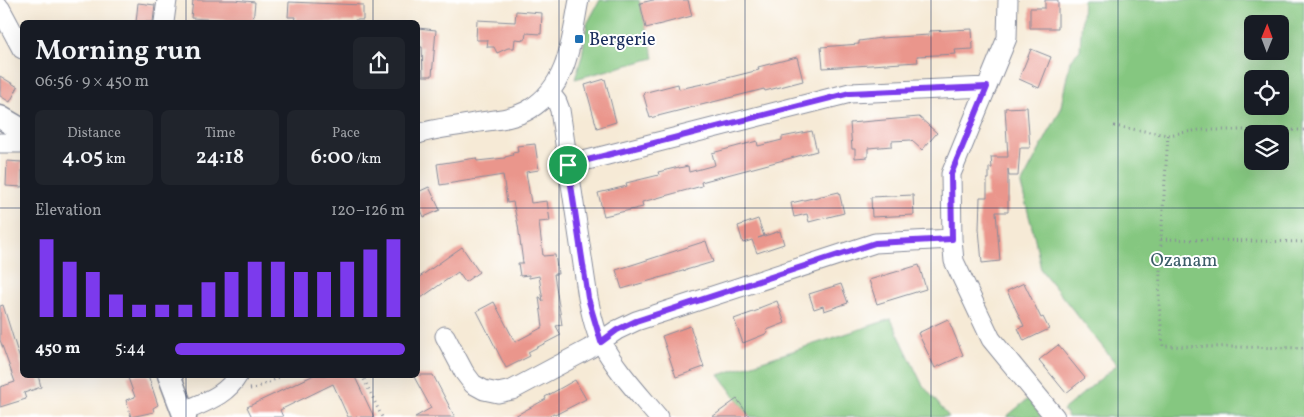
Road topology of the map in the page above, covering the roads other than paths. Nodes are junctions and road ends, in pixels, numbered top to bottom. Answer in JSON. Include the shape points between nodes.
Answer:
{"nodes":[{"id":1,"x":166,"y":0,"type":"edge"},
{"id":2,"x":579,"y":0,"type":"edge"},
{"id":3,"x":1008,"y":0,"type":"edge"},
{"id":4,"x":0,"y":8,"type":"edge"},
{"id":5,"x":164,"y":20,"type":"edge"},
{"id":6,"x":20,"y":45,"type":"edge"},
{"id":7,"x":987,"y":87,"type":"junction"},
{"id":8,"x":550,"y":93,"type":"junction"},
{"id":9,"x":0,"y":117,"type":"edge"},
{"id":10,"x":20,"y":129,"type":"edge"},
{"id":11,"x":420,"y":134,"type":"edge"},
{"id":12,"x":20,"y":143,"type":"edge"},
{"id":13,"x":0,"y":144,"type":"edge"},
{"id":14,"x":568,"y":165,"type":"junction"},
{"id":15,"x":952,"y":239,"type":"junction"},
{"id":16,"x":445,"y":336,"type":"dead end"},
{"id":17,"x":601,"y":342,"type":"junction"},
{"id":18,"x":170,"y":378,"type":"edge"},
{"id":19,"x":236,"y":379,"type":"edge"},
{"id":20,"x":184,"y":414,"type":"edge"},
{"id":21,"x":658,"y":417,"type":"edge"},
{"id":22,"x":1055,"y":417,"type":"edge"}],
"edges":[{"from":1,"to":5,"type":"street"},
{"from":2,"to":8,"type":"street","via":[[563,73]]},
{"from":3,"to":7,"type":"street","via":[[1007,38]]},
{"from":4,"to":6,"type":"street"},
{"from":7,"to":14,"type":"street","via":[[850,93]]},
{"from":7,"to":15,"type":"street","via":[[951,174]]},
{"from":8,"to":11,"type":"street","via":[[530,109],[507,118]]},
{"from":8,"to":14,"type":"street","via":[[560,110]]},
{"from":9,"to":10,"type":"street"},
{"from":12,"to":13,"type":"street"},
{"from":14,"to":17,"type":"street","via":[[588,298]]},
{"from":15,"to":17,"type":"street","via":[[875,243],[636,321]]},
{"from":15,"to":22,"type":"street","via":[[954,261],[991,339]]},
{"from":16,"to":17,"type":"street","via":[[473,384],[498,393],[512,390]]},
{"from":17,"to":21,"type":"street","via":[[622,375]]},
{"from":18,"to":20,"type":"street"},
{"from":19,"to":20,"type":"street","via":[[224,392]]}]}
